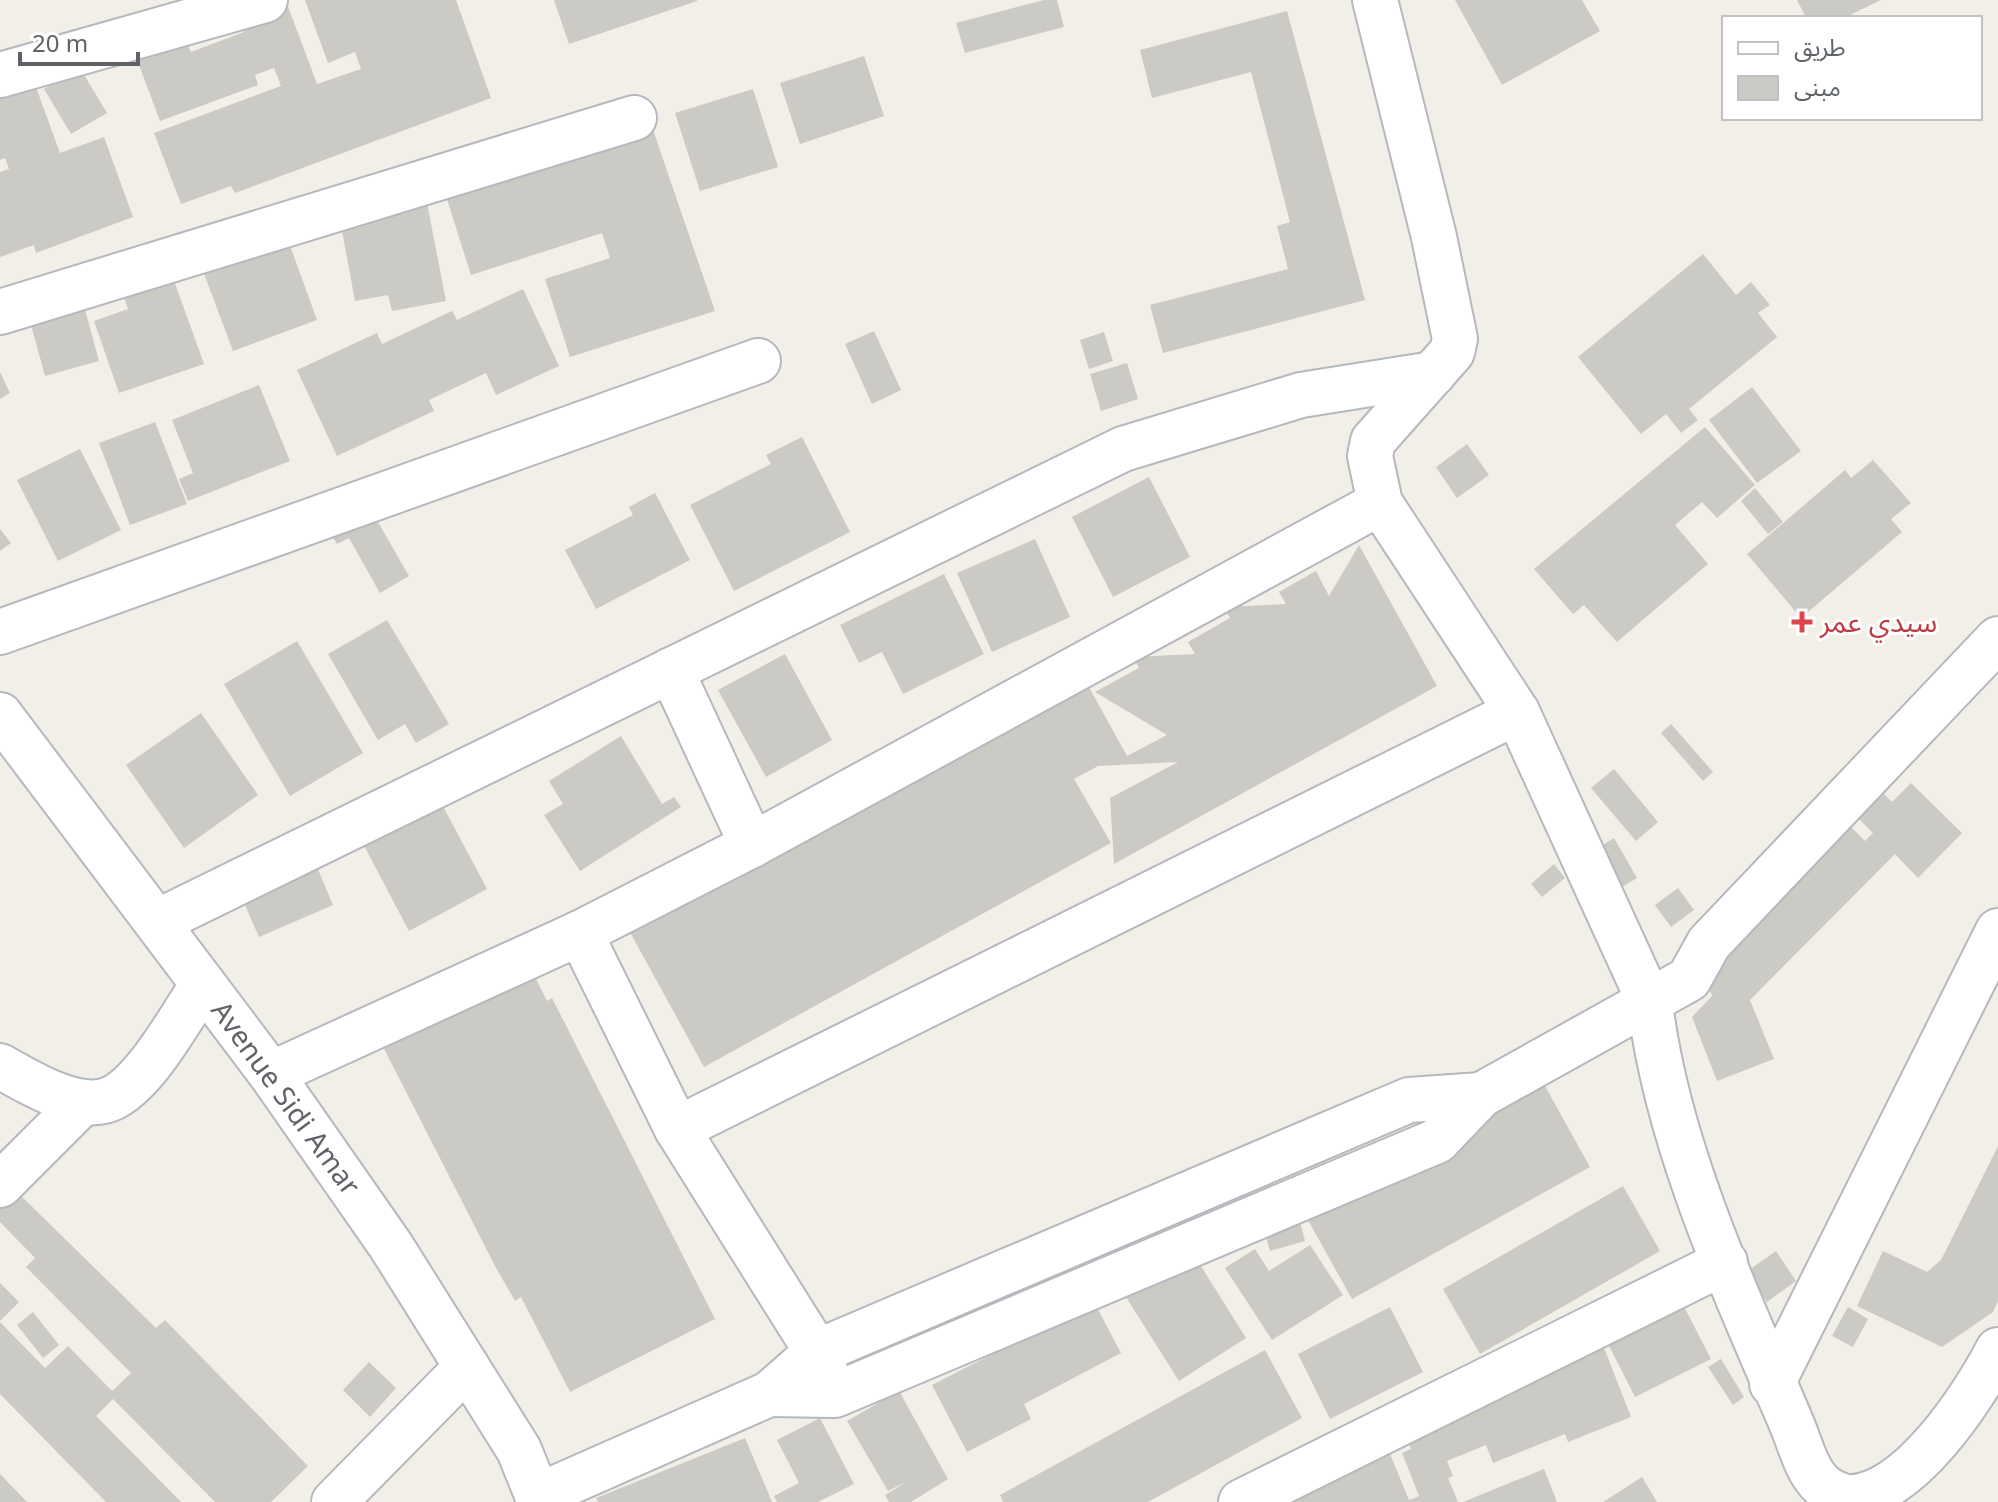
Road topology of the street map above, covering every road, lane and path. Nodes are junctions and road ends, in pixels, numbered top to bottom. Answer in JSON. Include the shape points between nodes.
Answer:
{"nodes":[{"id":1,"x":265,"y":0,"type":"edge"},
{"id":2,"x":1375,"y":0,"type":"edge"},
{"id":3,"x":0,"y":75,"type":"edge"},
{"id":4,"x":634,"y":118,"type":"dead end"},
{"id":5,"x":0,"y":312,"type":"edge"},
{"id":6,"x":758,"y":361,"type":"dead end"},
{"id":7,"x":1433,"y":374,"type":"junction"},
{"id":8,"x":1380,"y":503,"type":"junction"},
{"id":9,"x":0,"y":632,"type":"edge"},
{"id":10,"x":1998,"y":639,"type":"edge"},
{"id":11,"x":671,"y":670,"type":"junction"},
{"id":12,"x":1517,"y":712,"type":"junction"},
{"id":13,"x":0,"y":715,"type":"edge"},
{"id":14,"x":752,"y":845,"type":"junction"},
{"id":15,"x":157,"y":922,"type":"junction"},
{"id":16,"x":1998,"y":931,"type":"edge"},
{"id":17,"x":580,"y":933,"type":"junction"},
{"id":18,"x":203,"y":984,"type":"junction"},
{"id":19,"x":1650,"y":1003,"type":"junction"},
{"id":20,"x":0,"y":1066,"type":"edge"},
{"id":21,"x":271,"y":1074,"type":"junction"},
{"id":22,"x":1481,"y":1095,"type":"junction"},
{"id":23,"x":83,"y":1102,"type":"junction"},
{"id":24,"x":677,"y":1129,"type":"junction"},
{"id":25,"x":0,"y":1185,"type":"edge"},
{"id":26,"x":1725,"y":1262,"type":"junction"},
{"id":27,"x":1998,"y":1350,"type":"edge"},
{"id":28,"x":817,"y":1352,"type":"junction"},
{"id":29,"x":467,"y":1367,"type":"junction"},
{"id":30,"x":1772,"y":1384,"type":"junction"},
{"id":31,"x":769,"y":1394,"type":"junction"},
{"id":32,"x":835,"y":1395,"type":"junction"},
{"id":33,"x":539,"y":1499,"type":"edge"},
{"id":34,"x":334,"y":1502,"type":"edge"},
{"id":35,"x":1241,"y":1502,"type":"edge"}],
"edges":[{"from":1,"to":3,"type":"street"},
{"from":2,"to":7,"type":"street","via":[[1455,339],[1452,352]]},
{"from":4,"to":5,"type":"street"},
{"from":6,"to":9,"type":"street"},
{"from":7,"to":8,"type":"street","via":[[1373,441],[1370,456]]},
{"from":7,"to":11,"type":"street","via":[[1301,395],[1123,449]]},
{"from":8,"to":12,"type":"street"},
{"from":8,"to":14,"type":"street"},
{"from":10,"to":19,"type":"street","via":[[1709,943],[1689,979]]},
{"from":11,"to":14,"type":"street"},
{"from":11,"to":15,"type":"street"},
{"from":12,"to":19,"type":"street"},
{"from":12,"to":24,"type":"street"},
{"from":13,"to":15,"type":"street","name":"Avenue Sidi Amar"},
{"from":14,"to":17,"type":"street"},
{"from":15,"to":18,"type":"street","name":"Avenue Sidi Amar"},
{"from":16,"to":30,"type":"street"},
{"from":17,"to":21,"type":"street"},
{"from":17,"to":24,"type":"street"},
{"from":18,"to":21,"type":"street","name":"Avenue Sidi Amar"},
{"from":18,"to":23,"type":"street","via":[[135,1083],[104,1101]]},
{"from":19,"to":22,"type":"street"},
{"from":19,"to":26,"type":"street","via":[[1672,1108]]},
{"from":20,"to":23,"type":"street"},
{"from":21,"to":29,"type":"street","name":"Avenue Sidi Amar","via":[[391,1246]]},
{"from":22,"to":28,"type":"street","via":[[1409,1100]]},
{"from":22,"to":32,"type":"street","via":[[1437,1141]]},
{"from":23,"to":25,"type":"street"},
{"from":24,"to":28,"type":"street"},
{"from":26,"to":30,"type":"street"},
{"from":26,"to":35,"type":"street"},
{"from":27,"to":30,"type":"street","via":[[1968,1407],[1906,1480],[1882,1494],[1848,1498],[1823,1486],[1805,1460]]},
{"from":28,"to":31,"type":"street"},
{"from":28,"to":32,"type":"street"},
{"from":29,"to":33,"type":"street","name":"Avenue Sidi Amar","via":[[519,1450]]},
{"from":29,"to":34,"type":"street"},
{"from":31,"to":32,"type":"street"},
{"from":31,"to":33,"type":"street"}]}
